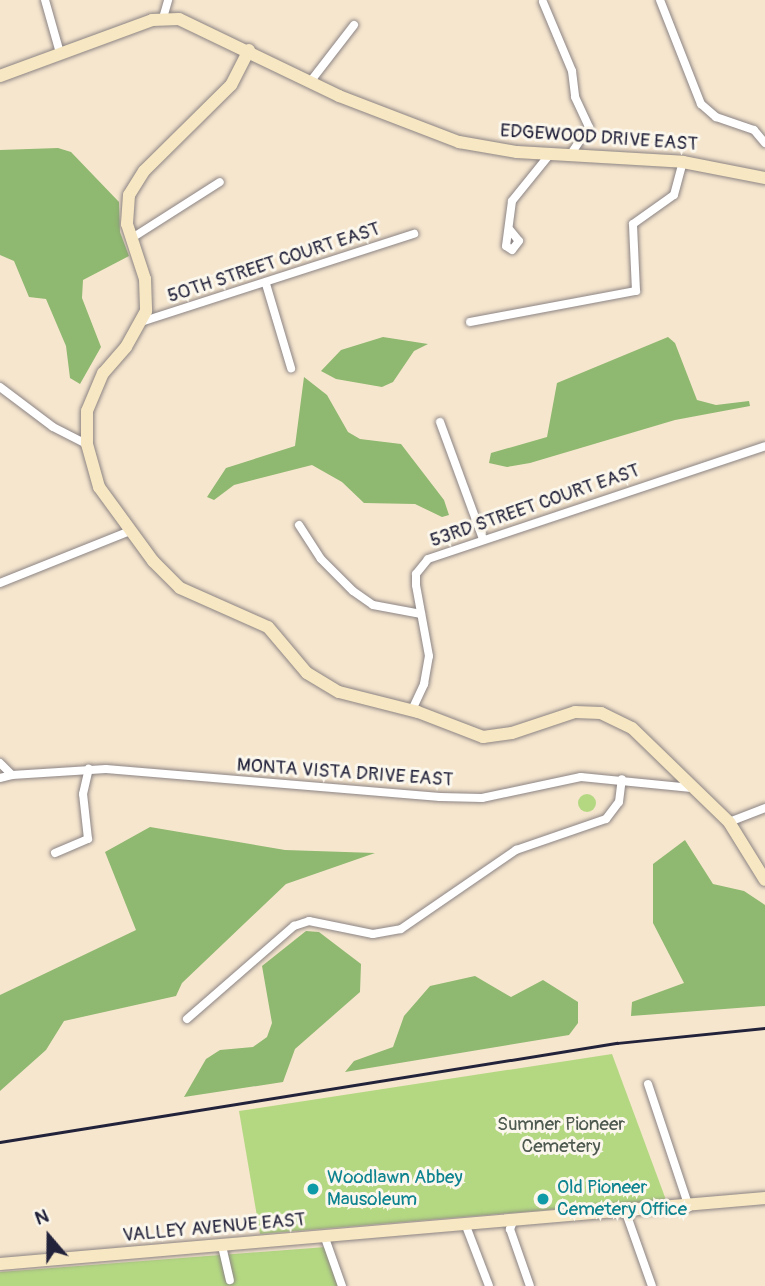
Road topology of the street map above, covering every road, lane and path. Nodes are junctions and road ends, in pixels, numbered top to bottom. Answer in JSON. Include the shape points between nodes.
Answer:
{"nodes":[{"id":1,"x":45,"y":0,"type":"edge"},
{"id":2,"x":167,"y":0,"type":"edge"},
{"id":3,"x":660,"y":0,"type":"edge"},
{"id":4,"x":543,"y":2,"type":"dead end"},
{"id":5,"x":163,"y":18,"type":"junction"},
{"id":6,"x":354,"y":25,"type":"dead end"},
{"id":7,"x":249,"y":50,"type":"junction"},
{"id":8,"x":60,"y":54,"type":"junction"},
{"id":9,"x":0,"y":76,"type":"edge"},
{"id":10,"x":310,"y":82,"type":"junction"},
{"id":11,"x":765,"y":143,"type":"edge"},
{"id":12,"x":550,"y":154,"type":"junction"},
{"id":13,"x":570,"y":155,"type":"junction"},
{"id":14,"x":683,"y":162,"type":"junction"},
{"id":15,"x":765,"y":178,"type":"edge"},
{"id":16,"x":220,"y":182,"type":"dead end"},
{"id":17,"x":510,"y":230,"type":"dead end"},
{"id":18,"x":414,"y":234,"type":"dead end"},
{"id":19,"x":132,"y":238,"type":"junction"},
{"id":20,"x":266,"y":284,"type":"junction"},
{"id":21,"x":144,"y":321,"type":"junction"},
{"id":22,"x":470,"y":322,"type":"dead end"},
{"id":23,"x":291,"y":368,"type":"dead end"},
{"id":24,"x":0,"y":387,"type":"edge"},
{"id":25,"x":440,"y":422,"type":"dead end"},
{"id":26,"x":87,"y":443,"type":"junction"},
{"id":27,"x":765,"y":446,"type":"edge"},
{"id":28,"x":299,"y":525,"type":"dead end"},
{"id":29,"x":130,"y":531,"type":"junction"},
{"id":30,"x":483,"y":539,"type":"junction"},
{"id":31,"x":0,"y":583,"type":"edge"},
{"id":32,"x":421,"y":614,"type":"junction"},
{"id":33,"x":412,"y":710,"type":"junction"},
{"id":34,"x":0,"y":763,"type":"edge"},
{"id":35,"x":89,"y":769,"type":"junction"},
{"id":36,"x":12,"y":775,"type":"junction"},
{"id":37,"x":0,"y":778,"type":"edge"},
{"id":38,"x":622,"y":779,"type":"junction"},
{"id":39,"x":691,"y":788,"type":"junction"},
{"id":40,"x":765,"y":808,"type":"edge"},
{"id":41,"x":729,"y":822,"type":"junction"},
{"id":42,"x":55,"y":853,"type":"dead end"},
{"id":43,"x":765,"y":880,"type":"edge"},
{"id":44,"x":187,"y":1019,"type":"dead end"},
{"id":45,"x":648,"y":1084,"type":"dead end"},
{"id":46,"x":765,"y":1198,"type":"edge"},
{"id":47,"x":689,"y":1208,"type":"junction"},
{"id":48,"x":626,"y":1213,"type":"junction"},
{"id":49,"x":513,"y":1222,"type":"junction"},
{"id":50,"x":466,"y":1226,"type":"junction"},
{"id":51,"x":325,"y":1238,"type":"junction"},
{"id":52,"x":222,"y":1246,"type":"junction"},
{"id":53,"x":0,"y":1264,"type":"edge"},
{"id":54,"x":230,"y":1280,"type":"dead end"},
{"id":55,"x":342,"y":1286,"type":"edge"},
{"id":56,"x":489,"y":1286,"type":"edge"},
{"id":57,"x":530,"y":1286,"type":"edge"},
{"id":58,"x":652,"y":1286,"type":"edge"}],
"edges":[{"from":1,"to":8,"type":"street"},
{"from":2,"to":5,"type":"street"},
{"from":3,"to":11,"type":"street","via":[[701,104],[716,117],[754,130]]},
{"from":4,"to":13,"type":"street","via":[[589,127]]},
{"from":5,"to":7,"type":"street","name":"EDGEWOOD DRIVE EAST","via":[[189,21]]},
{"from":5,"to":8,"type":"street"},
{"from":6,"to":10,"type":"street"},
{"from":7,"to":10,"type":"street","name":"EDGEWOOD DRIVE EAST"},
{"from":7,"to":19,"type":"street","via":[[231,85],[139,177],[128,207]]},
{"from":8,"to":9,"type":"street"},
{"from":10,"to":12,"type":"street","name":"EDGEWOOD DRIVE EAST","via":[[459,142]]},
{"from":12,"to":13,"type":"street","name":"EDGEWOOD DRIVE EAST"},
{"from":12,"to":17,"type":"street","via":[[515,195]]},
{"from":13,"to":14,"type":"street","name":"EDGEWOOD DRIVE EAST"},
{"from":14,"to":15,"type":"street","name":"EDGEWOOD DRIVE EAST"},
{"from":14,"to":22,"type":"street","via":[[674,195],[633,224],[636,291]]},
{"from":16,"to":19,"type":"street"},
{"from":18,"to":20,"type":"street","name":"50TH STREET COURT EAST"},
{"from":19,"to":21,"type":"street","via":[[145,279]]},
{"from":20,"to":21,"type":"street","name":"50TH STREET COURT EAST"},
{"from":20,"to":23,"type":"street"},
{"from":21,"to":26,"type":"street","via":[[92,395]]},
{"from":24,"to":26,"type":"street","via":[[53,427]]},
{"from":25,"to":30,"type":"street"},
{"from":26,"to":29,"type":"street","via":[[95,479]]},
{"from":27,"to":30,"type":"street","name":"53RD STREET COURT EAST"},
{"from":28,"to":32,"type":"street","via":[[321,559],[353,591],[373,604]]},
{"from":29,"to":31,"type":"street"},
{"from":29,"to":33,"type":"street","via":[[180,588],[268,627],[314,678],[339,692]]},
{"from":30,"to":32,"type":"street","name":"53RD STREET COURT EAST","via":[[435,555],[420,566],[416,585]]},
{"from":32,"to":33,"type":"street","name":"53RD STREET COURT EAST","via":[[429,656],[424,684]]},
{"from":33,"to":39,"type":"street","via":[[483,737],[512,733],[562,714],[601,713],[650,741]]},
{"from":34,"to":36,"type":"street"},
{"from":35,"to":36,"type":"street","name":"MONTA VISTA DRIVE EAST"},
{"from":35,"to":38,"type":"street","name":"MONTA VISTA DRIVE EAST","via":[[467,798],[581,777]]},
{"from":35,"to":42,"type":"street","via":[[83,794],[88,839]]},
{"from":36,"to":37,"type":"street"},
{"from":38,"to":39,"type":"street","name":"MONTA VISTA DRIVE EAST"},
{"from":38,"to":44,"type":"street","via":[[619,802],[606,819],[516,850],[401,929],[373,934],[309,921],[294,926]]},
{"from":39,"to":41,"type":"street"},
{"from":40,"to":41,"type":"street"},
{"from":41,"to":43,"type":"street"},
{"from":45,"to":47,"type":"street"},
{"from":46,"to":47,"type":"street","name":"VALLEY AVENUE EAST"},
{"from":47,"to":48,"type":"street","name":"VALLEY AVENUE EAST"},
{"from":48,"to":49,"type":"street","name":"VALLEY AVENUE EAST"},
{"from":48,"to":58,"type":"street"},
{"from":49,"to":50,"type":"street","name":"VALLEY AVENUE EAST"},
{"from":49,"to":57,"type":"street","via":[[510,1229]]},
{"from":50,"to":51,"type":"street","name":"VALLEY AVENUE EAST"},
{"from":50,"to":56,"type":"street"},
{"from":51,"to":52,"type":"street","name":"VALLEY AVENUE EAST"},
{"from":51,"to":55,"type":"street"},
{"from":52,"to":53,"type":"street","name":"VALLEY AVENUE EAST"},
{"from":52,"to":54,"type":"street"}]}
